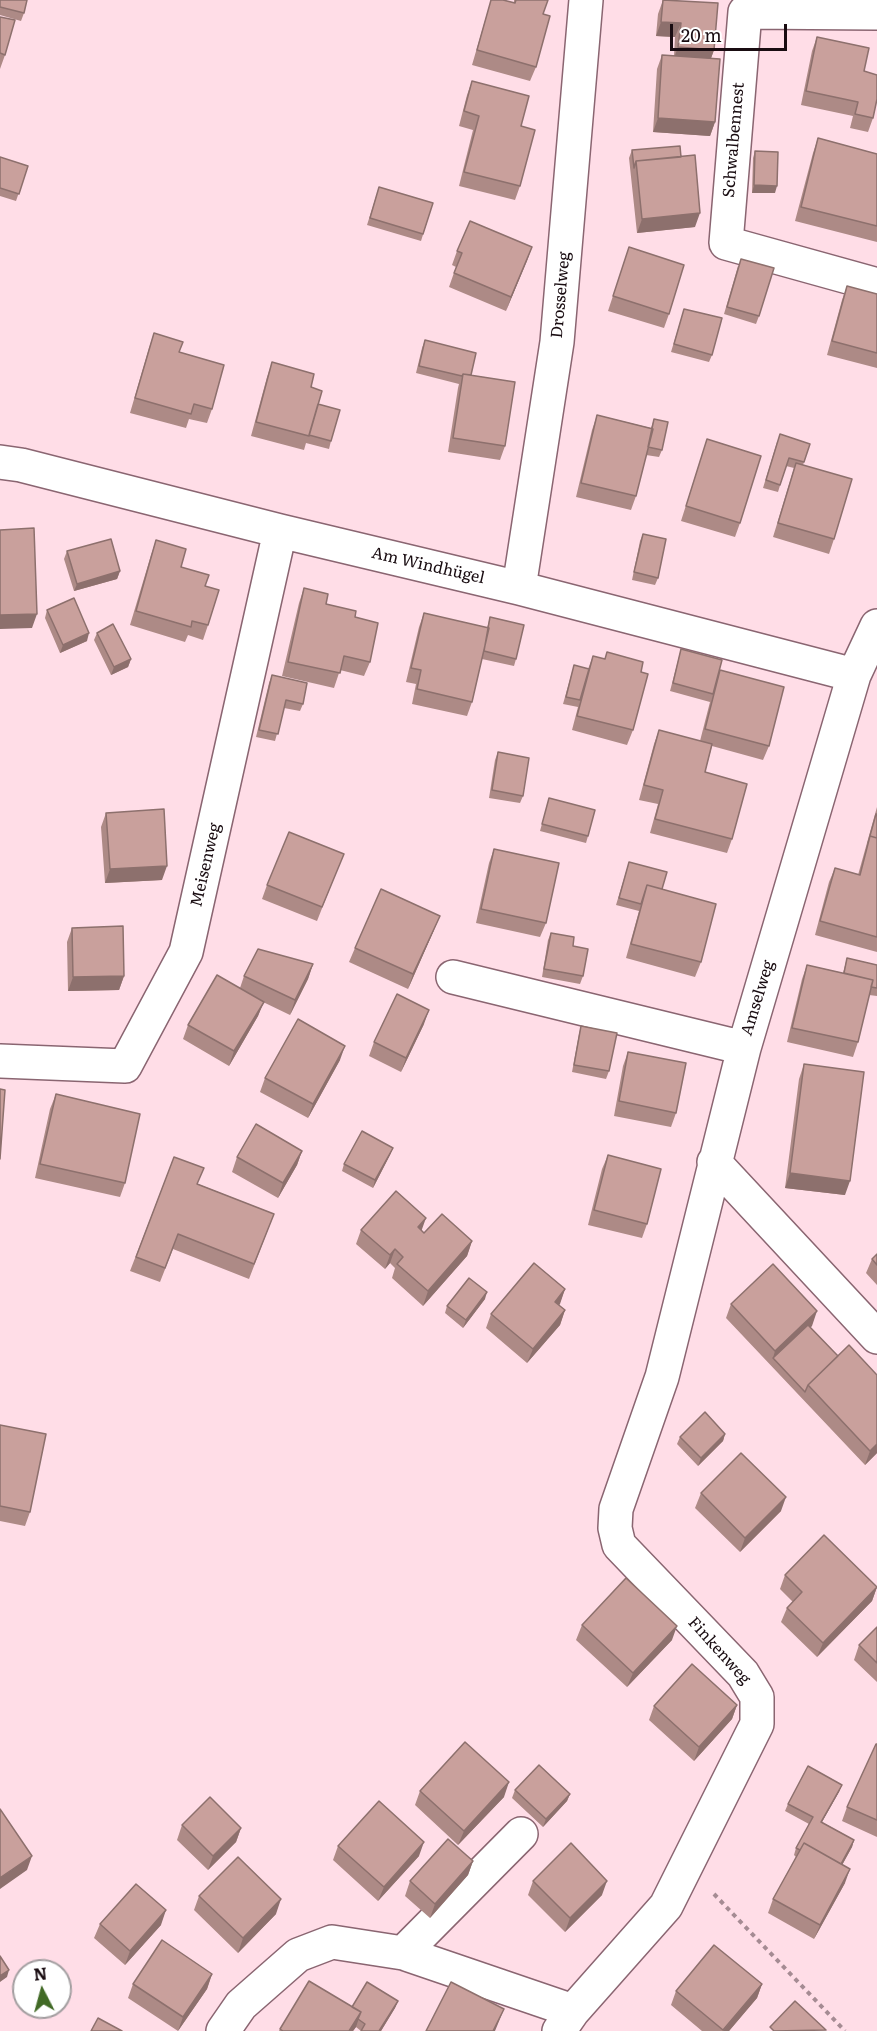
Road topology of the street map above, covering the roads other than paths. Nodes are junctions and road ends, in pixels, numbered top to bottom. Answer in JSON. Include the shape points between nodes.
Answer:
{"nodes":[{"id":1,"x":586,"y":0,"type":"edge"},
{"id":2,"x":877,"y":14,"type":"edge"},
{"id":3,"x":877,"y":285,"type":"edge"},
{"id":4,"x":0,"y":462,"type":"edge"},
{"id":5,"x":280,"y":531,"type":"junction"},
{"id":6,"x":519,"y":588,"type":"junction"},
{"id":7,"x":877,"y":626,"type":"edge"},
{"id":8,"x":854,"y":675,"type":"junction"},
{"id":9,"x":453,"y":977,"type":"dead end"},
{"id":10,"x":744,"y":1048,"type":"junction"},
{"id":11,"x":0,"y":1061,"type":"edge"},
{"id":12,"x":714,"y":1162,"type":"junction"},
{"id":13,"x":877,"y":1337,"type":"edge"},
{"id":14,"x":662,"y":1377,"type":"joint"},
{"id":15,"x":520,"y":1834,"type":"dead end"},
{"id":16,"x":403,"y":1953,"type":"junction"},
{"id":17,"x":566,"y":2021,"type":"edge"},
{"id":18,"x":223,"y":2031,"type":"edge"}],
"edges":[{"from":1,"to":6,"type":"street","name":"Drosselweg","via":[[557,342]]},
{"from":2,"to":3,"type":"street","name":"Schwalbennest","via":[[745,12],[726,243]]},
{"from":4,"to":5,"type":"street","name":"Am Windhügel"},
{"from":5,"to":6,"type":"street","name":"Am Windhügel"},
{"from":5,"to":11,"type":"street","name":"Meisenweg","via":[[186,952],[125,1066]]},
{"from":6,"to":8,"type":"street","name":"Am Windhügel"},
{"from":7,"to":8,"type":"street","name":"Amselweg"},
{"from":8,"to":10,"type":"street","name":"Amselweg"},
{"from":9,"to":10,"type":"street"},
{"from":10,"to":12,"type":"street","name":"Amselweg"},
{"from":12,"to":13,"type":"street"},
{"from":12,"to":14,"type":"street","name":"Amselweg"},
{"from":14,"to":17,"type":"street","name":"Finkenweg","via":[[616,1509],[619,1545],[743,1674],[757,1697],[757,1724],[666,1906]]},
{"from":15,"to":16,"type":"street"},
{"from":16,"to":17,"type":"street","name":"Finkenweg"},
{"from":16,"to":18,"type":"street","name":"Finkenweg","via":[[332,1942],[298,1955],[241,2005]]}]}
